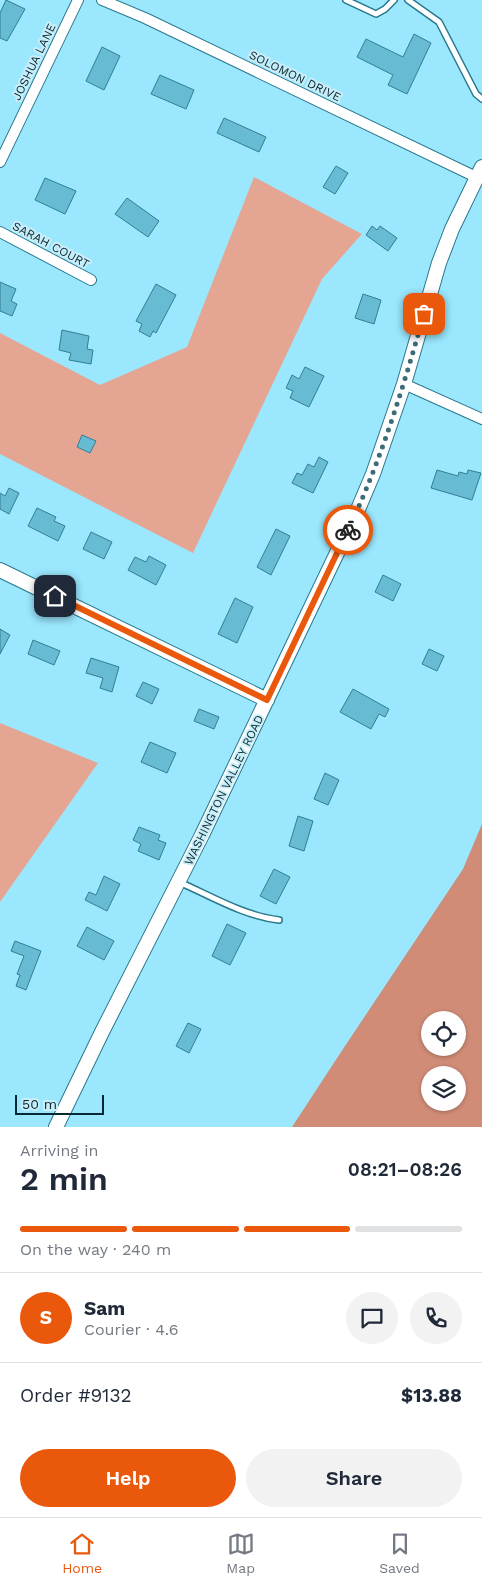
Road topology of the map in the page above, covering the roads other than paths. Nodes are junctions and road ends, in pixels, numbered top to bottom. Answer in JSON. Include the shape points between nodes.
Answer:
{"nodes":[{"id":1,"x":78,"y":0,"type":"edge"},
{"id":2,"x":102,"y":0,"type":"edge"},
{"id":3,"x":346,"y":0,"type":"edge"},
{"id":4,"x":394,"y":0,"type":"edge"},
{"id":5,"x":408,"y":0,"type":"edge"},
{"id":6,"x":482,"y":99,"type":"edge"},
{"id":7,"x":0,"y":162,"type":"edge"},
{"id":8,"x":479,"y":172,"type":"edge"},
{"id":9,"x":0,"y":232,"type":"edge"},
{"id":10,"x":91,"y":280,"type":"dead end"},
{"id":11,"x":404,"y":384,"type":"junction"},
{"id":12,"x":482,"y":419,"type":"edge"},
{"id":13,"x":0,"y":570,"type":"edge"},
{"id":14,"x":267,"y":700,"type":"junction"},
{"id":15,"x":178,"y":882,"type":"junction"},
{"id":16,"x":279,"y":920,"type":"dead end"},
{"id":17,"x":56,"y":1127,"type":"edge"}],
"edges":[{"from":1,"to":7,"type":"street","name":"JOSHUA LANE"},
{"from":2,"to":8,"type":"street","name":"SOLOMON DRIVE"},
{"from":3,"to":4,"type":"lane","via":[[376,14]]},
{"from":5,"to":6,"type":"lane","via":[[439,22],[476,94]]},
{"from":8,"to":11,"type":"street","name":"WASHINGTON VALLEY ROAD","via":[[439,263]]},
{"from":9,"to":10,"type":"street","name":"SARAH COURT"},
{"from":11,"to":12,"type":"street"},
{"from":11,"to":14,"type":"street","name":"WASHINGTON VALLEY ROAD","via":[[363,499]]},
{"from":13,"to":14,"type":"street"},
{"from":14,"to":15,"type":"street","name":"WASHINGTON VALLEY ROAD"},
{"from":15,"to":16,"type":"lane","via":[[246,912]]},
{"from":15,"to":17,"type":"street","name":"WASHINGTON VALLEY ROAD"}]}
